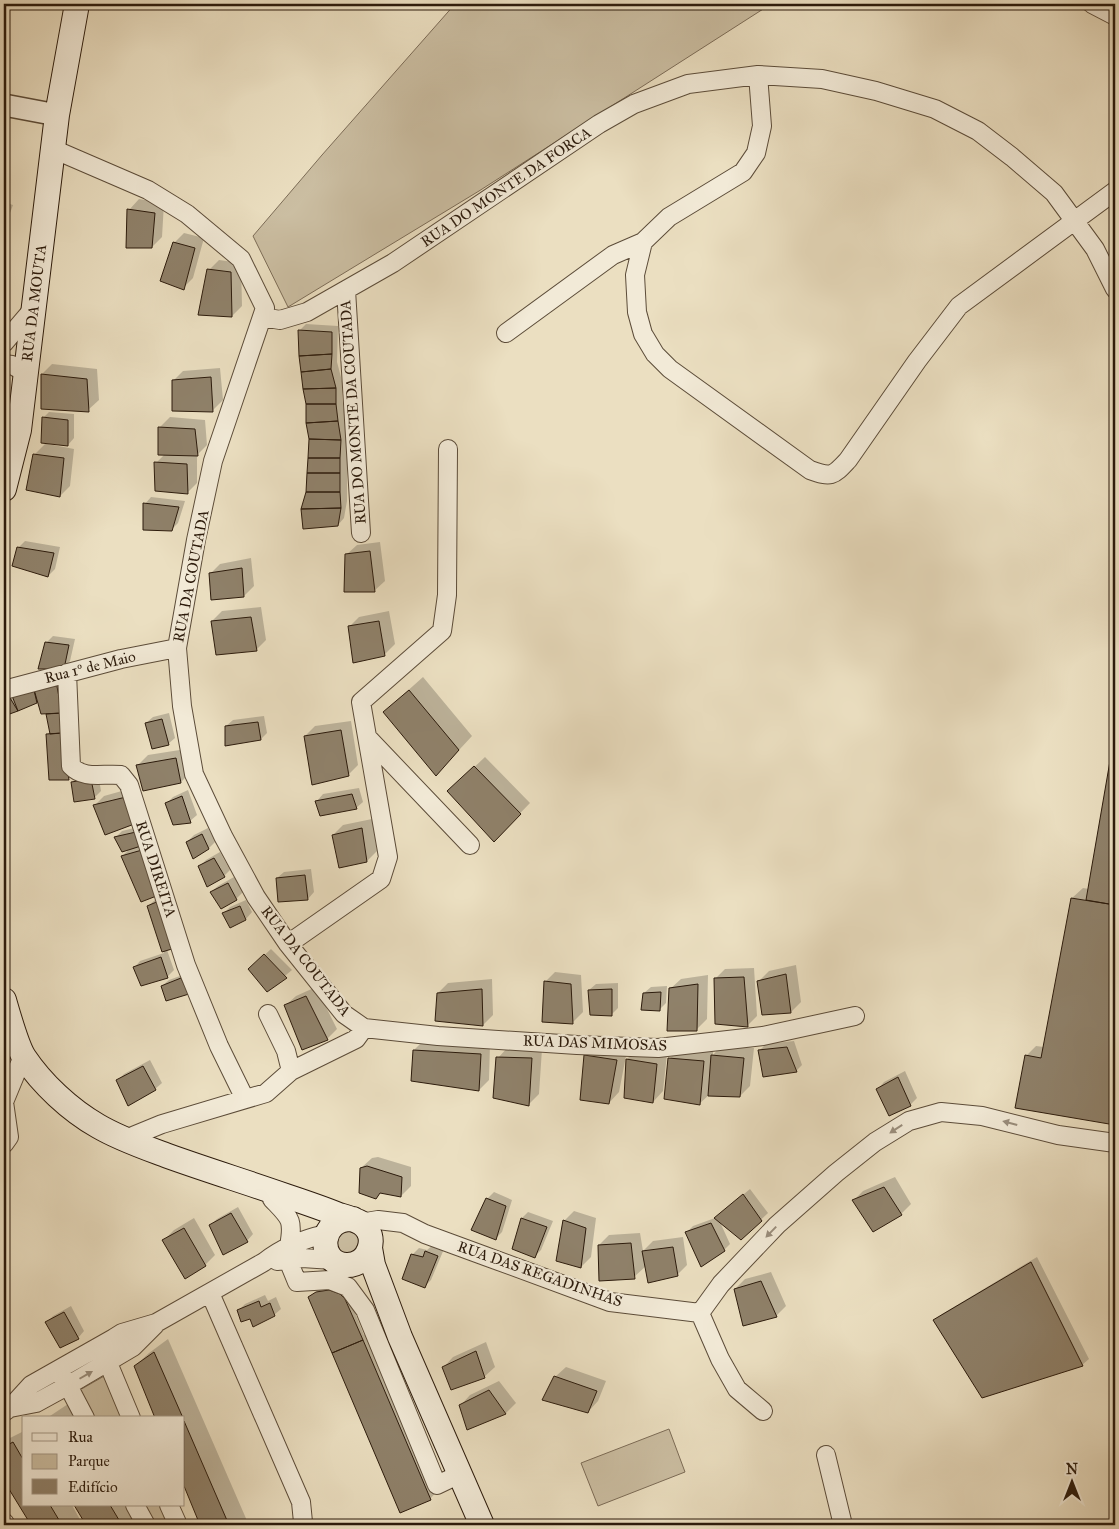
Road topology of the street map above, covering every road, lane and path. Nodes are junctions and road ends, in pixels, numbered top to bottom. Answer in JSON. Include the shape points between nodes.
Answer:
{"nodes":[{"id":1,"x":77,"y":4,"type":"edge"},
{"id":2,"x":1092,"y":4,"type":"edge"},
{"id":3,"x":1115,"y":16,"type":"edge"},
{"id":4,"x":758,"y":76,"type":"junction"},
{"id":5,"x":4,"y":105,"type":"edge"},
{"id":6,"x":57,"y":115,"type":"junction"},
{"id":7,"x":53,"y":149,"type":"junction"},
{"id":8,"x":1115,"y":191,"type":"edge"},
{"id":9,"x":1075,"y":221,"type":"junction"},
{"id":10,"x":643,"y":242,"type":"junction"},
{"id":11,"x":1115,"y":289,"type":"edge"},
{"id":12,"x":346,"y":290,"type":"junction"},
{"id":13,"x":33,"y":309,"type":"junction"},
{"id":14,"x":262,"y":317,"type":"junction"},
{"id":15,"x":506,"y":333,"type":"dead end"},
{"id":16,"x":4,"y":343,"type":"edge"},
{"id":17,"x":4,"y":364,"type":"edge"},
{"id":18,"x":26,"y":373,"type":"junction"},
{"id":19,"x":448,"y":450,"type":"dead end"},
{"id":20,"x":4,"y":489,"type":"edge"},
{"id":21,"x":361,"y":533,"type":"dead end"},
{"id":22,"x":177,"y":648,"type":"junction"},
{"id":23,"x":67,"y":673,"type":"junction"},
{"id":24,"x":4,"y":690,"type":"edge"},
{"id":25,"x":367,"y":736,"type":"junction"},
{"id":26,"x":470,"y":844,"type":"dead end"},
{"id":27,"x":288,"y":944,"type":"junction"},
{"id":28,"x":4,"y":1000,"type":"edge"},
{"id":29,"x":268,"y":1014,"type":"dead end"},
{"id":30,"x":855,"y":1016,"type":"dead end"},
{"id":31,"x":364,"y":1028,"type":"junction"},
{"id":32,"x":23,"y":1056,"type":"junction"},
{"id":33,"x":291,"y":1071,"type":"junction"},
{"id":34,"x":245,"y":1099,"type":"junction"},
{"id":35,"x":4,"y":1102,"type":"edge"},
{"id":36,"x":123,"y":1140,"type":"junction"},
{"id":37,"x":1115,"y":1143,"type":"edge"},
{"id":38,"x":4,"y":1144,"type":"edge"},
{"id":39,"x":233,"y":1179,"type":"junction"},
{"id":40,"x":272,"y":1199,"type":"junction"},
{"id":41,"x":364,"y":1233,"type":"junction"},
{"id":42,"x":326,"y":1234,"type":"junction"},
{"id":43,"x":289,"y":1253,"type":"junction"},
{"id":44,"x":340,"y":1262,"type":"junction"},
{"id":45,"x":210,"y":1292,"type":"junction"},
{"id":46,"x":700,"y":1313,"type":"junction"},
{"id":47,"x":156,"y":1323,"type":"junction"},
{"id":48,"x":400,"y":1338,"type":"junction"},
{"id":49,"x":95,"y":1349,"type":"junction"},
{"id":50,"x":107,"y":1363,"type":"junction"},
{"id":51,"x":62,"y":1368,"type":"junction"},
{"id":52,"x":67,"y":1386,"type":"junction"},
{"id":53,"x":7,"y":1410,"type":"edge"},
{"id":54,"x":763,"y":1411,"type":"dead end"},
{"id":55,"x":84,"y":1416,"type":"edge"},
{"id":56,"x":131,"y":1416,"type":"edge"},
{"id":57,"x":826,"y":1455,"type":"dead end"},
{"id":58,"x":460,"y":1474,"type":"junction"},
{"id":59,"x":136,"y":1506,"type":"edge"},
{"id":60,"x":170,"y":1506,"type":"edge"},
{"id":61,"x":4,"y":1522,"type":"edge"},
{"id":62,"x":6,"y":1525,"type":"edge"},
{"id":63,"x":146,"y":1525,"type":"edge"},
{"id":64,"x":178,"y":1525,"type":"edge"},
{"id":65,"x":301,"y":1525,"type":"edge"},
{"id":66,"x":482,"y":1525,"type":"edge"},
{"id":67,"x":843,"y":1525,"type":"edge"}],
"edges":[{"from":1,"to":6,"type":"main road","name":"RUA DA MOUTA"},
{"from":2,"to":3,"type":"street"},
{"from":4,"to":9,"type":"street","name":"RUA DO MONTE DA FORCA","via":[[822,79],[934,109],[978,131],[1012,157],[1054,193]]},
{"from":4,"to":10,"type":"street","via":[[762,126],[756,153],[743,172],[669,217]]},
{"from":4,"to":12,"type":"street","name":"RUA DO MONTE DA FORCA","via":[[688,84],[634,104],[599,124],[394,263]]},
{"from":5,"to":6,"type":"street"},
{"from":6,"to":7,"type":"main road","name":"RUA DA MOUTA"},
{"from":7,"to":13,"type":"main road","name":"RUA DA MOUTA"},
{"from":7,"to":14,"type":"street","via":[[148,190],[186,214],[241,259],[265,308]]},
{"from":8,"to":9,"type":"street"},
{"from":9,"to":10,"type":"street","via":[[959,306],[848,460],[836,473],[825,476],[794,459],[670,369],[655,354],[643,334],[637,312],[635,275]]},
{"from":9,"to":11,"type":"street","name":"RUA DO MONTE DA FORCA","via":[[1095,249]]},
{"from":10,"to":15,"type":"street","via":[[614,255]]},
{"from":12,"to":14,"type":"street","name":"RUA DO MONTE DA FORCA","via":[[307,312],[280,320]]},
{"from":12,"to":21,"type":"street","name":"RUA DO MONTE DA COUTADA"},
{"from":13,"to":16,"type":"street"},
{"from":13,"to":18,"type":"main road","name":"RUA DA MOUTA"},
{"from":14,"to":22,"type":"street","name":"RUA DA COUTADA","via":[[214,461]]},
{"from":17,"to":18,"type":"street"},
{"from":18,"to":20,"type":"main road","name":"RUA DA MOUTA","via":[[20,430]]},
{"from":19,"to":25,"type":"street","via":[[447,595],[442,630],[361,702]]},
{"from":22,"to":23,"type":"street","name":"Rua 1º de Maio"},
{"from":22,"to":27,"type":"street","name":"RUA DA COUTADA","via":[[182,706],[194,774],[256,897]]},
{"from":23,"to":24,"type":"street","name":"Rua 1º de Maio"},
{"from":23,"to":34,"type":"street","name":"RUA DIREITA","via":[[71,766],[76,772],[88,775],[121,775],[129,785],[186,965]]},
{"from":25,"to":26,"type":"street"},
{"from":25,"to":27,"type":"street","via":[[388,857],[381,879]]},
{"from":27,"to":31,"type":"street","name":"RUA DA COUTADA","via":[[344,1014]]},
{"from":28,"to":32,"type":"main road"},
{"from":29,"to":33,"type":"street","via":[[286,1051]]},
{"from":30,"to":31,"type":"street","name":"RUA DAS MIMOSAS","via":[[763,1036],[658,1048],[438,1036]]},
{"from":31,"to":33,"type":"street","via":[[356,1039]]},
{"from":32,"to":35,"type":"street"},
{"from":32,"to":36,"type":"main road","via":[[76,1111]]},
{"from":33,"to":34,"type":"street","via":[[266,1093]]},
{"from":34,"to":36,"type":"street","via":[[162,1124]]},
{"from":35,"to":38,"type":"street","via":[[9,1137]]},
{"from":36,"to":39,"type":"main road"},
{"from":37,"to":46,"type":"street","one_way":true,"via":[[1058,1135],[982,1116],[941,1112],[909,1121],[875,1142],[778,1225],[721,1284]]},
{"from":39,"to":40,"type":"main road"},
{"from":39,"to":41,"type":"main road"},
{"from":40,"to":42,"type":"main road"},
{"from":40,"to":43,"type":"street","via":[[292,1224]]},
{"from":41,"to":42,"type":"main road","via":[[345,1219],[330,1227]]},
{"from":41,"to":44,"type":"main road","via":[[367,1255],[358,1263]]},
{"from":41,"to":46,"type":"street","name":"RUA DAS REGADINHAS","via":[[402,1230],[425,1234],[610,1302]]},
{"from":41,"to":48,"type":"main road"},
{"from":42,"to":43,"type":"street"},
{"from":42,"to":44,"type":"main road","via":[[326,1248]]},
{"from":43,"to":44,"type":"street","via":[[302,1258]]},
{"from":43,"to":45,"type":"street","via":[[276,1252]]},
{"from":43,"to":58,"type":"street","via":[[297,1282],[330,1280],[348,1287],[365,1310],[437,1485]]},
{"from":44,"to":48,"type":"main road","via":[[360,1277],[374,1294]]},
{"from":45,"to":47,"type":"street"},
{"from":45,"to":65,"type":"street","via":[[300,1502]]},
{"from":46,"to":54,"type":"street","via":[[737,1389]]},
{"from":47,"to":49,"type":"street","via":[[122,1333]]},
{"from":47,"to":50,"type":"street","via":[[133,1347]]},
{"from":48,"to":58,"type":"main road"},
{"from":49,"to":50,"type":"street","via":[[102,1353]]},
{"from":49,"to":51,"type":"street"},
{"from":52,"to":50,"type":"street","one_way":true},
{"from":50,"to":56,"type":"street"},
{"from":51,"to":52,"type":"street"},
{"from":51,"to":53,"type":"street","via":[[31,1385]]},
{"from":52,"to":53,"type":"street","via":[[36,1403]]},
{"from":52,"to":55,"type":"street"},
{"from":57,"to":67,"type":"street"},
{"from":58,"to":66,"type":"main road"},
{"from":59,"to":63,"type":"street"},
{"from":60,"to":64,"type":"street"},
{"from":61,"to":62,"type":"street"}]}
